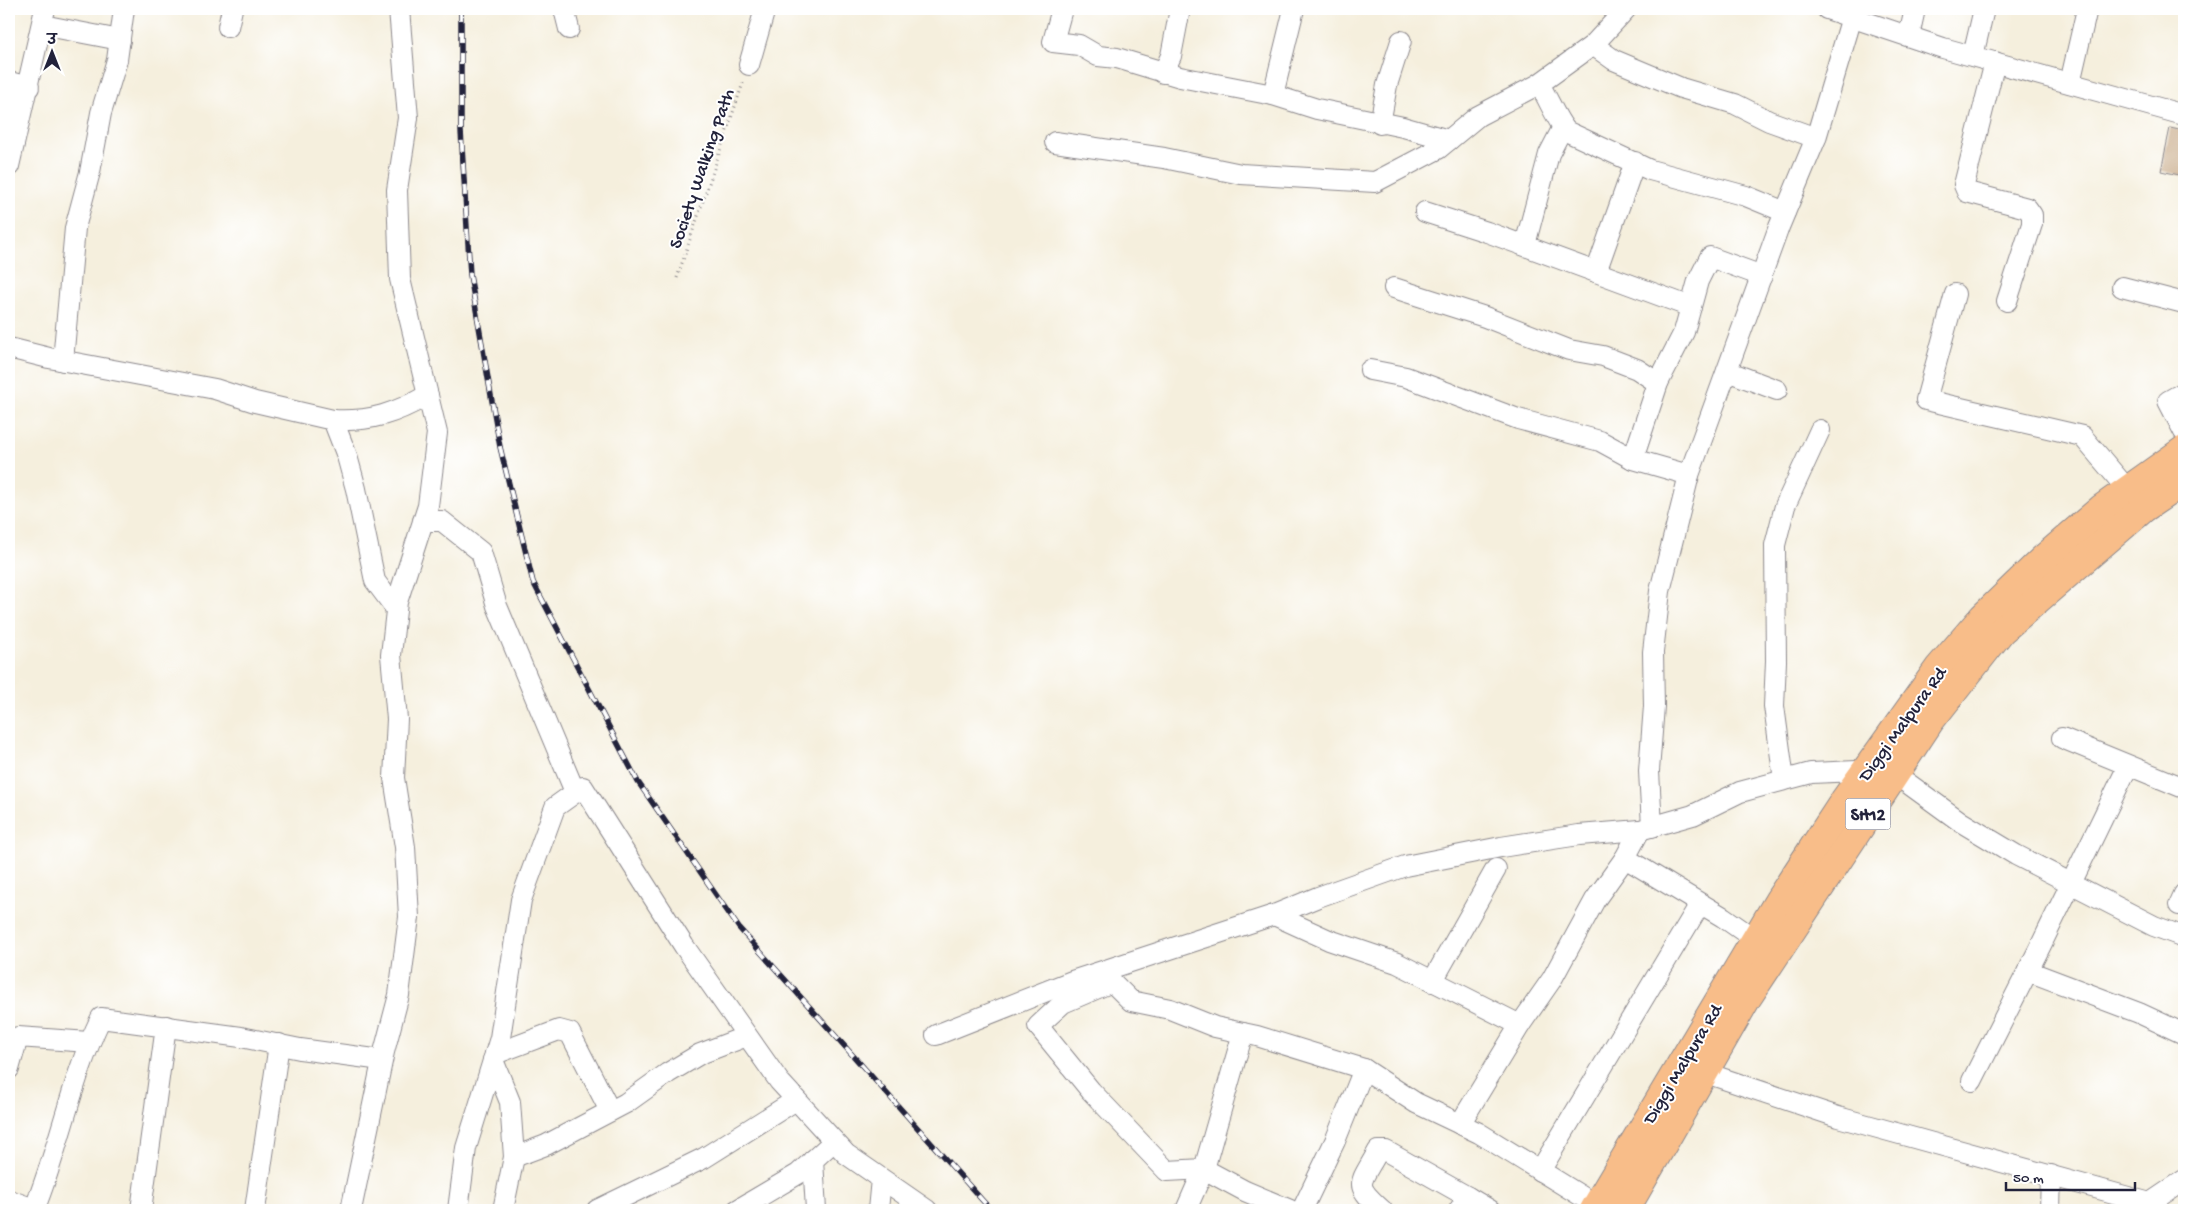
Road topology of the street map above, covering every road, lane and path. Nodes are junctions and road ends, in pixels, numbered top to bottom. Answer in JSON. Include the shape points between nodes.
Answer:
{"nodes":[{"id":1,"x":124,"y":9,"type":"edge"},
{"id":2,"x":399,"y":9,"type":"edge"},
{"id":3,"x":564,"y":9,"type":"edge"},
{"id":4,"x":766,"y":9,"type":"edge"},
{"id":5,"x":1062,"y":9,"type":"edge"},
{"id":6,"x":1180,"y":9,"type":"edge"},
{"id":7,"x":1294,"y":9,"type":"edge"},
{"id":8,"x":1626,"y":9,"type":"edge"},
{"id":9,"x":1827,"y":9,"type":"edge"},
{"id":10,"x":1915,"y":9,"type":"edge"},
{"id":11,"x":1984,"y":9,"type":"edge"},
{"id":12,"x":2087,"y":9,"type":"edge"},
{"id":13,"x":44,"y":17,"type":"edge"},
{"id":14,"x":1852,"y":17,"type":"junction"},
{"id":15,"x":569,"y":29,"type":"dead end"},
{"id":16,"x":1908,"y":36,"type":"junction"},
{"id":17,"x":120,"y":40,"type":"junction"},
{"id":18,"x":1401,"y":41,"type":"dead end"},
{"id":19,"x":1593,"y":45,"type":"junction"},
{"id":20,"x":1973,"y":56,"type":"junction"},
{"id":21,"x":1995,"y":62,"type":"junction"},
{"id":22,"x":749,"y":66,"type":"joint"},
{"id":23,"x":1163,"y":73,"type":"junction"},
{"id":24,"x":9,"y":82,"type":"edge"},
{"id":25,"x":2070,"y":83,"type":"junction"},
{"id":26,"x":1539,"y":84,"type":"junction"},
{"id":27,"x":29,"y":87,"type":"junction"},
{"id":28,"x":1273,"y":95,"type":"junction"},
{"id":29,"x":2184,"y":114,"type":"edge"},
{"id":30,"x":1380,"y":124,"type":"junction"},
{"id":31,"x":1563,"y":128,"type":"junction"},
{"id":32,"x":1816,"y":138,"type":"junction"},
{"id":33,"x":1449,"y":140,"type":"junction"},
{"id":34,"x":1055,"y":142,"type":"dead end"},
{"id":35,"x":1635,"y":162,"type":"junction"},
{"id":36,"x":9,"y":166,"type":"edge"},
{"id":37,"x":1424,"y":212,"type":"dead end"},
{"id":38,"x":1785,"y":212,"type":"junction"},
{"id":39,"x":1524,"y":245,"type":"junction"},
{"id":40,"x":1596,"y":272,"type":"junction"},
{"id":41,"x":1762,"y":276,"type":"junction"},
{"id":42,"x":677,"y":278,"type":"dead end"},
{"id":43,"x":2122,"y":287,"type":"dead end"},
{"id":44,"x":1394,"y":288,"type":"dead end"},
{"id":45,"x":1955,"y":294,"type":"dead end"},
{"id":46,"x":2006,"y":301,"type":"dead end"},
{"id":47,"x":2184,"y":303,"type":"edge"},
{"id":48,"x":1691,"y":307,"type":"junction"},
{"id":49,"x":9,"y":348,"type":"edge"},
{"id":50,"x":63,"y":361,"type":"junction"},
{"id":51,"x":1370,"y":370,"type":"dead end"},
{"id":52,"x":1727,"y":371,"type":"junction"},
{"id":53,"x":1658,"y":382,"type":"junction"},
{"id":54,"x":1777,"y":390,"type":"dead end"},
{"id":55,"x":2184,"y":392,"type":"edge"},
{"id":56,"x":428,"y":395,"type":"junction"},
{"id":57,"x":333,"y":420,"type":"junction"},
{"id":58,"x":1820,"y":430,"type":"dead end"},
{"id":59,"x":2184,"y":432,"type":"edge"},
{"id":60,"x":2184,"y":450,"type":"edge"},
{"id":61,"x":1633,"y":459,"type":"junction"},
{"id":62,"x":1689,"y":476,"type":"junction"},
{"id":63,"x":2184,"y":481,"type":"edge"},
{"id":64,"x":2128,"y":489,"type":"junction"},
{"id":65,"x":423,"y":521,"type":"junction"},
{"id":66,"x":396,"y":609,"type":"junction"},
{"id":67,"x":2062,"y":738,"type":"dead end"},
{"id":68,"x":2128,"y":766,"type":"junction"},
{"id":69,"x":1866,"y":772,"type":"junction"},
{"id":70,"x":1894,"y":774,"type":"junction"},
{"id":71,"x":1784,"y":780,"type":"junction"},
{"id":72,"x":2184,"y":788,"type":"edge"},
{"id":73,"x":575,"y":792,"type":"junction"},
{"id":74,"x":1646,"y":829,"type":"junction"},
{"id":75,"x":1625,"y":858,"type":"junction"},
{"id":76,"x":1496,"y":869,"type":"dead end"},
{"id":77,"x":2070,"y":882,"type":"junction"},
{"id":78,"x":1700,"y":904,"type":"junction"},
{"id":79,"x":1274,"y":915,"type":"junction"},
{"id":80,"x":2184,"y":937,"type":"edge"},
{"id":81,"x":1756,"y":940,"type":"junction"},
{"id":82,"x":2028,"y":971,"type":"junction"},
{"id":83,"x":1107,"y":977,"type":"junction"},
{"id":84,"x":1432,"y":982,"type":"junction"},
{"id":85,"x":1520,"y":1025,"type":"junction"},
{"id":86,"x":166,"y":1026,"type":"junction"},
{"id":87,"x":1243,"y":1033,"type":"junction"},
{"id":88,"x":936,"y":1034,"type":"dead end"},
{"id":89,"x":2184,"y":1034,"type":"edge"},
{"id":90,"x":747,"y":1036,"type":"junction"},
{"id":91,"x":89,"y":1042,"type":"junction"},
{"id":92,"x":279,"y":1044,"type":"junction"},
{"id":93,"x":494,"y":1057,"type":"junction"},
{"id":94,"x":382,"y":1060,"type":"junction"},
{"id":95,"x":9,"y":1067,"type":"edge"},
{"id":96,"x":1364,"y":1069,"type":"junction"},
{"id":97,"x":1703,"y":1072,"type":"junction"},
{"id":98,"x":1972,"y":1081,"type":"dead end"},
{"id":99,"x":796,"y":1100,"type":"junction"},
{"id":100,"x":610,"y":1111,"type":"junction"},
{"id":101,"x":1460,"y":1124,"type":"junction"},
{"id":102,"x":834,"y":1141,"type":"junction"},
{"id":103,"x":514,"y":1157,"type":"junction"},
{"id":104,"x":814,"y":1160,"type":"junction"},
{"id":105,"x":1204,"y":1169,"type":"junction"},
{"id":106,"x":1540,"y":1171,"type":"junction"},
{"id":107,"x":2051,"y":1175,"type":"junction"},
{"id":108,"x":881,"y":1179,"type":"junction"},
{"id":109,"x":2184,"y":1180,"type":"edge"},
{"id":110,"x":9,"y":1200,"type":"edge"},
{"id":111,"x":1464,"y":1204,"type":"edge"},
{"id":112,"x":34,"y":1209,"type":"edge"},
{"id":113,"x":1598,"y":1209,"type":"edge"},
{"id":114,"x":141,"y":1210,"type":"edge"},
{"id":115,"x":255,"y":1210,"type":"edge"},
{"id":116,"x":351,"y":1210,"type":"edge"},
{"id":117,"x":458,"y":1210,"type":"edge"},
{"id":118,"x":503,"y":1210,"type":"edge"},
{"id":119,"x":597,"y":1210,"type":"edge"},
{"id":120,"x":736,"y":1210,"type":"edge"},
{"id":121,"x":816,"y":1210,"type":"edge"},
{"id":122,"x":878,"y":1210,"type":"edge"},
{"id":123,"x":927,"y":1210,"type":"edge"},
{"id":124,"x":1186,"y":1210,"type":"edge"},
{"id":125,"x":1290,"y":1210,"type":"edge"},
{"id":126,"x":1302,"y":1210,"type":"edge"},
{"id":127,"x":1382,"y":1210,"type":"edge"},
{"id":128,"x":1490,"y":1210,"type":"edge"},
{"id":129,"x":1625,"y":1210,"type":"edge"},
{"id":130,"x":2050,"y":1210,"type":"edge"}],
"edges":[{"from":1,"to":17,"type":"street"},
{"from":2,"to":56,"type":"street","via":[[408,118],[397,190],[400,279]]},
{"from":3,"to":15,"type":"street"},
{"from":4,"to":22,"type":"street"},
{"from":5,"to":23,"type":"street","via":[[1052,42],[1079,45],[1098,56],[1117,58]]},
{"from":6,"to":23,"type":"street","via":[[1171,56]]},
{"from":7,"to":28,"type":"street"},
{"from":8,"to":19,"type":"street"},
{"from":9,"to":14,"type":"street"},
{"from":10,"to":16,"type":"street"},
{"from":11,"to":20,"type":"street"},
{"from":12,"to":25,"type":"street"},
{"from":13,"to":17,"type":"street"},
{"from":13,"to":27,"type":"street"},
{"from":14,"to":16,"type":"street"},
{"from":14,"to":32,"type":"street"},
{"from":16,"to":20,"type":"street"},
{"from":17,"to":50,"type":"street","via":[[75,228]]},
{"from":18,"to":30,"type":"street","via":[[1387,85]]},
{"from":19,"to":26,"type":"street"},
{"from":19,"to":32,"type":"street","via":[[1614,60],[1681,88],[1735,104],[1769,121]]},
{"from":20,"to":21,"type":"street"},
{"from":21,"to":25,"type":"street"},
{"from":21,"to":46,"type":"street","via":[[1964,186],[1967,192],[2027,208],[2032,215],[2032,224]]},
{"from":22,"to":42,"type":"path","name":"Society Walking Path"},
{"from":23,"to":28,"type":"street"},
{"from":24,"to":27,"type":"street"},
{"from":25,"to":29,"type":"street"},
{"from":26,"to":31,"type":"street"},
{"from":26,"to":33,"type":"street","via":[[1478,116]]},
{"from":27,"to":36,"type":"street"},
{"from":28,"to":30,"type":"street"},
{"from":30,"to":33,"type":"street"},
{"from":31,"to":35,"type":"street"},
{"from":31,"to":39,"type":"street","via":[[1549,154]]},
{"from":32,"to":38,"type":"street"},
{"from":33,"to":34,"type":"street","via":[[1374,182],[1241,174],[1164,158]]},
{"from":35,"to":38,"type":"street","via":[[1650,170],[1746,196]]},
{"from":35,"to":40,"type":"street"},
{"from":37,"to":39,"type":"street"},
{"from":38,"to":41,"type":"street"},
{"from":39,"to":40,"type":"street"},
{"from":40,"to":48,"type":"street"},
{"from":41,"to":48,"type":"street","via":[[1710,257],[1698,281]]},
{"from":41,"to":52,"type":"street"},
{"from":43,"to":47,"type":"street"},
{"from":44,"to":53,"type":"street","via":[[1485,316],[1569,350],[1603,356],[1637,369]]},
{"from":45,"to":64,"type":"street","via":[[1926,400],[2082,436]]},
{"from":48,"to":53,"type":"street","via":[[1684,332]]},
{"from":49,"to":50,"type":"street"},
{"from":50,"to":57,"type":"street","via":[[215,389]]},
{"from":51,"to":61,"type":"street","via":[[1406,377],[1518,420],[1600,441]]},
{"from":52,"to":54,"type":"street"},
{"from":52,"to":62,"type":"street"},
{"from":53,"to":61,"type":"street"},
{"from":55,"to":59,"type":"street","via":[[2168,401]]},
{"from":56,"to":57,"type":"street","via":[[384,416],[357,422]]},
{"from":56,"to":65,"type":"street","via":[[437,433],[428,506]]},
{"from":57,"to":66,"type":"street","via":[[356,489],[375,581]]},
{"from":58,"to":71,"type":"street","via":[[1784,506],[1775,546],[1774,706]]},
{"from":60,"to":64,"type":"main road","name":"Diggi Malpura Rd"},
{"from":61,"to":62,"type":"street"},
{"from":62,"to":74,"type":"street","via":[[1660,591],[1653,652],[1654,706]]},
{"from":63,"to":70,"type":"main road","name":"Diggi Malpura Rd","number":"SH12","via":[[2144,508],[2001,631]]},
{"from":64,"to":69,"type":"main road","name":"Diggi Malpura Rd","via":[[2043,559],[1983,617],[1939,668]]},
{"from":65,"to":66,"type":"street"},
{"from":65,"to":73,"type":"street","via":[[442,521],[481,552],[497,606]]},
{"from":66,"to":94,"type":"street","via":[[391,655],[397,719],[394,778],[405,847],[409,917],[399,995]]},
{"from":67,"to":68,"type":"street"},
{"from":68,"to":72,"type":"street"},
{"from":68,"to":77,"type":"street"},
{"from":69,"to":70,"type":"street"},
{"from":69,"to":71,"type":"street","via":[[1811,773]]},
{"from":69,"to":81,"type":"main road","name":"Diggi Malpura Rd","via":[[1820,837]]},
{"from":70,"to":77,"type":"street","via":[[1961,822]]},
{"from":70,"to":97,"type":"main road","name":"Diggi Malpura Rd","number":"SH12","via":[[1776,951]]},
{"from":71,"to":74,"type":"street","via":[[1740,792],[1693,815]]},
{"from":73,"to":90,"type":"street","via":[[583,787],[684,946]]},
{"from":73,"to":93,"type":"street","via":[[555,807],[521,900],[506,1003]]},
{"from":74,"to":75,"type":"street"},
{"from":74,"to":79,"type":"street","via":[[1579,835],[1405,866]]},
{"from":75,"to":78,"type":"street"},
{"from":75,"to":85,"type":"street","via":[[1595,900],[1552,979]]},
{"from":76,"to":84,"type":"street"},
{"from":77,"to":80,"type":"street","via":[[2154,926]]},
{"from":77,"to":82,"type":"street"},
{"from":78,"to":81,"type":"street"},
{"from":78,"to":106,"type":"street"},
{"from":79,"to":83,"type":"street","via":[[1217,932]]},
{"from":79,"to":84,"type":"street","via":[[1329,940],[1397,963]]},
{"from":81,"to":113,"type":"main road","name":"Diggi Malpura Rd"},
{"from":82,"to":89,"type":"street","via":[[2139,1013]]},
{"from":82,"to":98,"type":"street"},
{"from":83,"to":87,"type":"street","via":[[1131,1001],[1170,1009],[1215,1027]]},
{"from":83,"to":88,"type":"street","via":[[1072,981]]},
{"from":83,"to":105,"type":"street","via":[[1063,1003],[1038,1026],[1091,1091],[1167,1171]]},
{"from":84,"to":85,"type":"street"},
{"from":85,"to":101,"type":"street"},
{"from":86,"to":91,"type":"street","via":[[101,1018]]},
{"from":86,"to":92,"type":"street"},
{"from":86,"to":114,"type":"street"},
{"from":87,"to":96,"type":"street"},
{"from":87,"to":105,"type":"street"},
{"from":90,"to":99,"type":"street","via":[[778,1081]]},
{"from":90,"to":100,"type":"street","via":[[700,1054]]},
{"from":91,"to":95,"type":"street","via":[[18,1037]]},
{"from":91,"to":112,"type":"street","via":[[49,1173]]},
{"from":92,"to":94,"type":"street"},
{"from":92,"to":115,"type":"street"},
{"from":93,"to":100,"type":"street","via":[[566,1030]]},
{"from":93,"to":103,"type":"street","via":[[510,1102]]},
{"from":93,"to":117,"type":"street","via":[[466,1148]]},
{"from":94,"to":116,"type":"street"},
{"from":96,"to":101,"type":"street","via":[[1416,1103]]},
{"from":96,"to":126,"type":"street","via":[[1336,1141]]},
{"from":97,"to":107,"type":"street","via":[[1838,1117]]},
{"from":97,"to":129,"type":"main road","name":"Diggi Malpura Rd","number":"SH12"},
{"from":99,"to":102,"type":"street"},
{"from":99,"to":119,"type":"street","via":[[704,1158]]},
{"from":100,"to":103,"type":"street"},
{"from":101,"to":106,"type":"street"},
{"from":102,"to":104,"type":"street"},
{"from":102,"to":108,"type":"street","via":[[846,1154]]},
{"from":103,"to":118,"type":"street"},
{"from":104,"to":120,"type":"street","via":[[798,1174]]},
{"from":104,"to":121,"type":"street"},
{"from":105,"to":124,"type":"street"},
{"from":105,"to":125,"type":"street"},
{"from":106,"to":113,"type":"street"},
{"from":107,"to":109,"type":"street","via":[[2150,1202]]},
{"from":107,"to":130,"type":"street"},
{"from":108,"to":122,"type":"street"},
{"from":108,"to":123,"type":"street"},
{"from":110,"to":112,"type":"street"},
{"from":111,"to":127,"type":"street","via":[[1386,1150],[1378,1151],[1361,1184],[1363,1193]]},
{"from":111,"to":128,"type":"street"}]}
